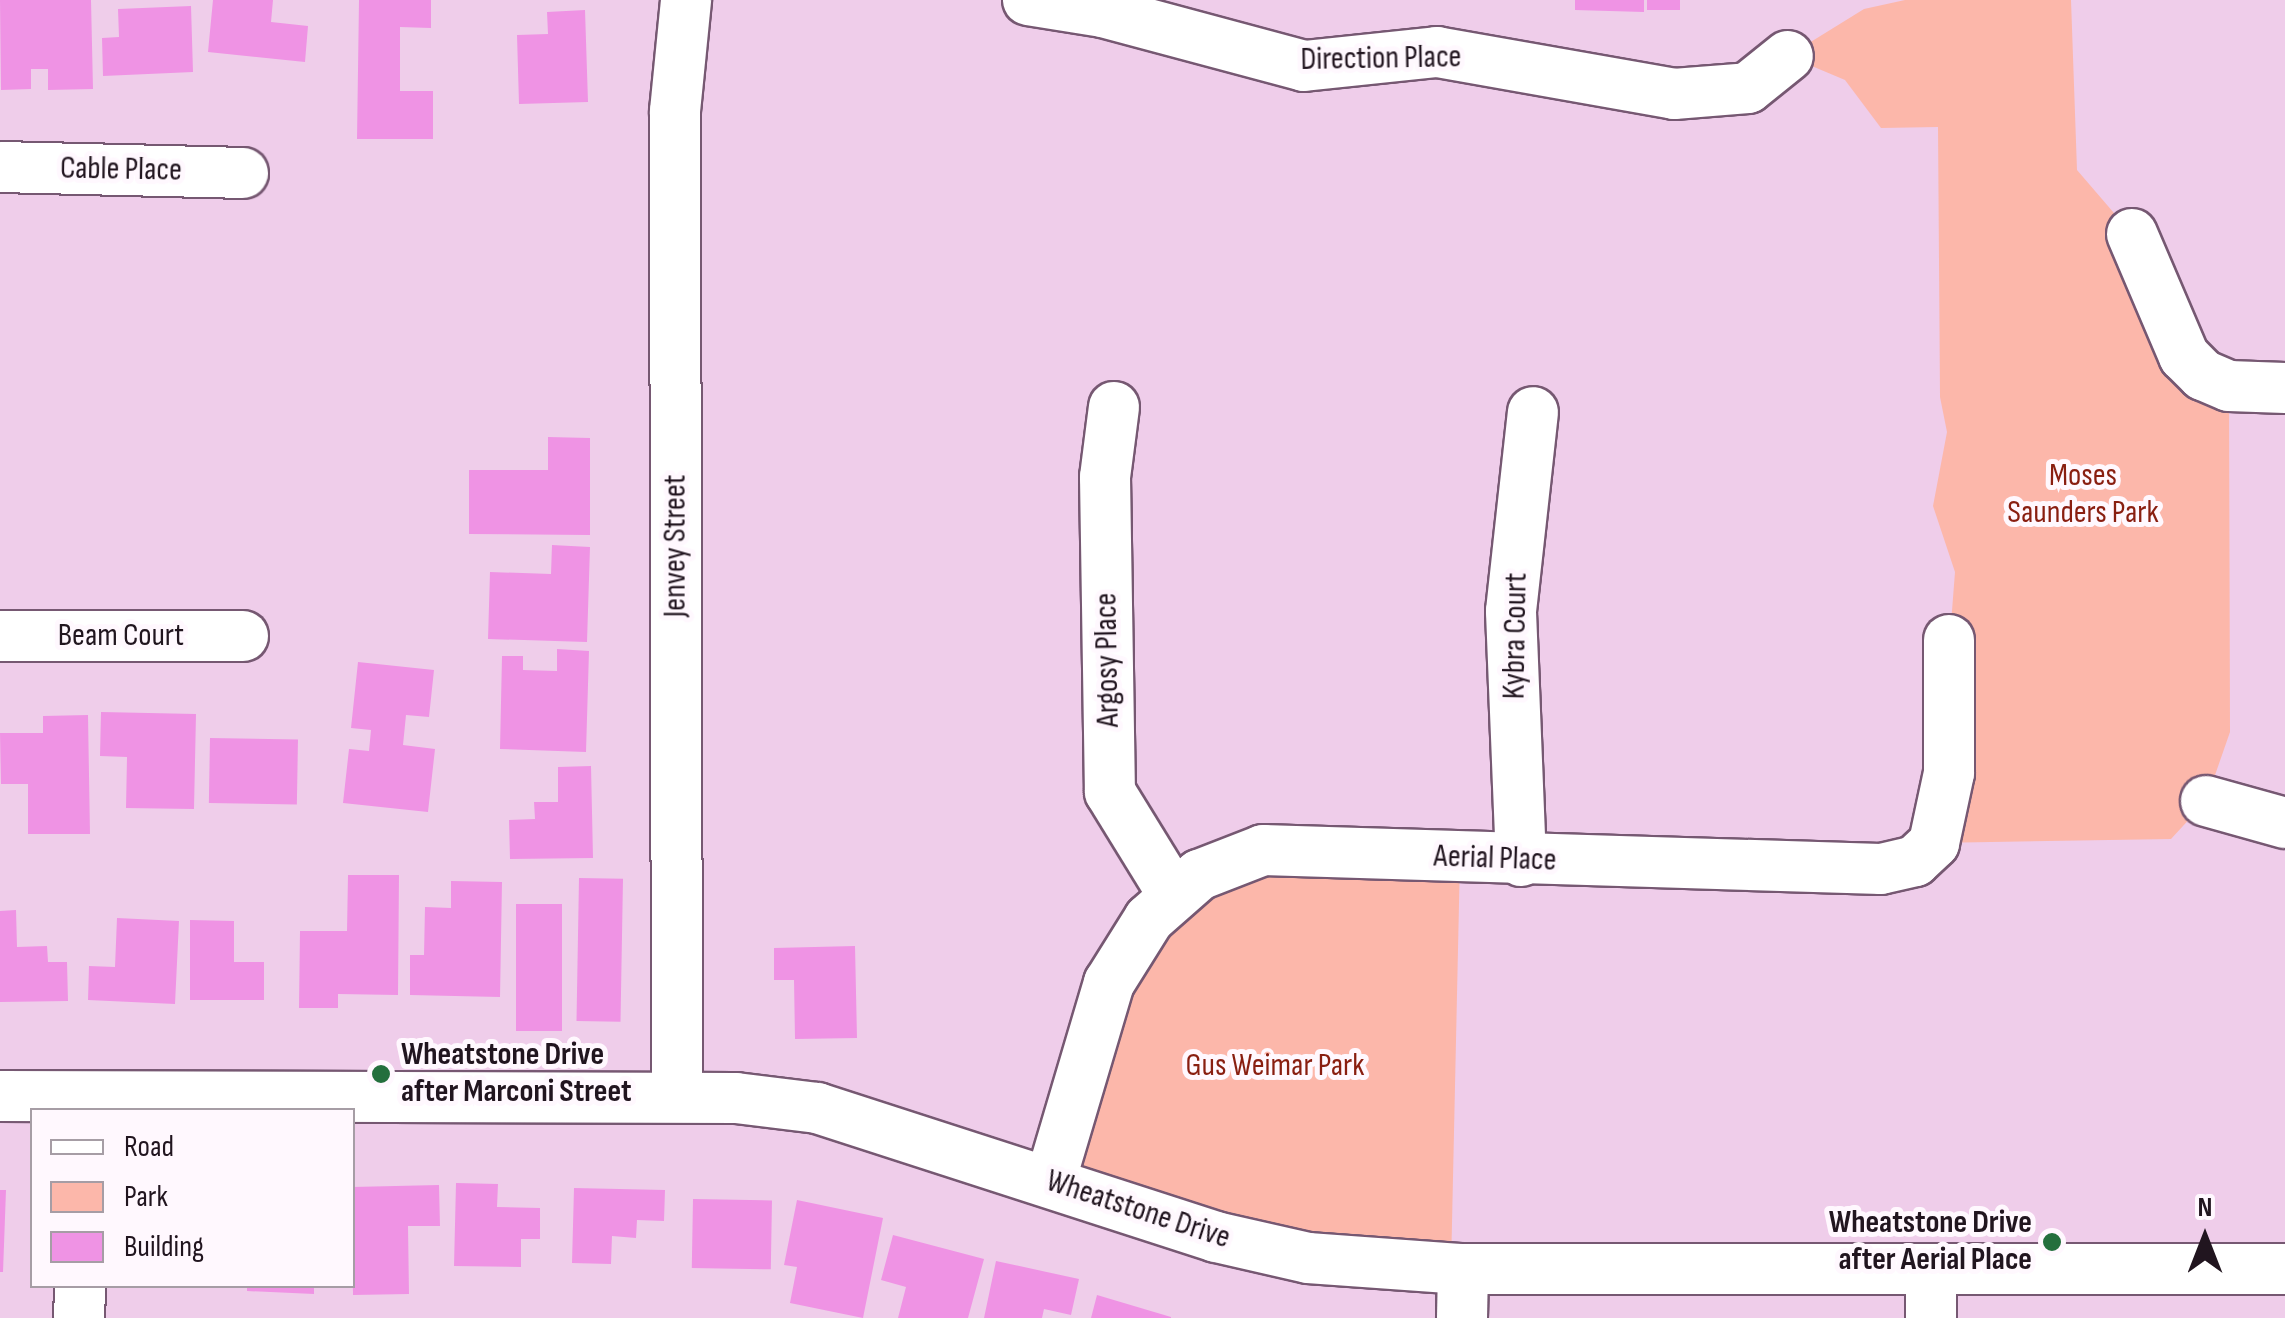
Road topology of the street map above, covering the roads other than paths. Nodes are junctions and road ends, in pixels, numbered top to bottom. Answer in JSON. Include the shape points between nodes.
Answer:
{"nodes":[{"id":1,"x":686,"y":0,"type":"edge"},
{"id":2,"x":1028,"y":0,"type":"edge"},
{"id":3,"x":1788,"y":56,"type":"dead end"},
{"id":4,"x":0,"y":168,"type":"edge"},
{"id":5,"x":243,"y":173,"type":"dead end"},
{"id":6,"x":2132,"y":234,"type":"dead end"},
{"id":7,"x":2285,"y":388,"type":"edge"},
{"id":8,"x":1114,"y":406,"type":"dead end"},
{"id":9,"x":1533,"y":412,"type":"dead end"},
{"id":10,"x":0,"y":636,"type":"edge"},
{"id":11,"x":243,"y":636,"type":"dead end"},
{"id":12,"x":1949,"y":640,"type":"dead end"},
{"id":13,"x":2206,"y":800,"type":"dead end"},
{"id":14,"x":2285,"y":823,"type":"edge"},
{"id":15,"x":1521,"y":861,"type":"junction"},
{"id":16,"x":1174,"y":896,"type":"junction"},
{"id":17,"x":676,"y":1094,"type":"junction"},
{"id":18,"x":0,"y":1096,"type":"edge"},
{"id":19,"x":82,"y":1103,"type":"edge"},
{"id":20,"x":1050,"y":1182,"type":"junction"},
{"id":21,"x":1463,"y":1269,"type":"junction"},
{"id":22,"x":1930,"y":1269,"type":"junction"},
{"id":23,"x":2285,"y":1269,"type":"edge"},
{"id":24,"x":80,"y":1288,"type":"edge"},
{"id":25,"x":79,"y":1318,"type":"edge"},
{"id":26,"x":1462,"y":1318,"type":"edge"},
{"id":27,"x":1931,"y":1318,"type":"edge"}],
"edges":[{"from":1,"to":17,"type":"street","name":"Jenvey Street","via":[[675,111]]},
{"from":2,"to":3,"type":"street","name":"Direction Place","via":[[1103,12],[1304,66],[1437,52],[1674,94],[1748,88]]},
{"from":4,"to":5,"type":"street","name":"Cable Place"},
{"from":6,"to":7,"type":"street","via":[[2184,356],[2229,386]]},
{"from":8,"to":16,"type":"street","name":"Argosy Place","via":[[1105,477],[1110,792]]},
{"from":9,"to":15,"type":"street","name":"Kybra Court","via":[[1511,611]]},
{"from":10,"to":11,"type":"street","name":"Beam Court"},
{"from":12,"to":15,"type":"street","name":"Aerial Place","via":[[1949,773],[1934,842],[1915,861],[1880,870]]},
{"from":13,"to":14,"type":"street"},
{"from":15,"to":16,"type":"street","name":"Aerial Place","via":[[1262,850],[1199,875]]},
{"from":16,"to":20,"type":"street","name":"Aerial Place","via":[[1148,919],[1109,982]]},
{"from":17,"to":19,"type":"street","name":"Wheatstone Drive"},
{"from":17,"to":20,"type":"street","name":"Wheatstone Drive","via":[[818,1108]]},
{"from":18,"to":19,"type":"street","name":"Wheatstone Drive"},
{"from":20,"to":21,"type":"street","name":"Wheatstone Drive","via":[[1257,1248]]},
{"from":21,"to":22,"type":"street","name":"Wheatstone Drive"},
{"from":21,"to":26,"type":"street"},
{"from":22,"to":23,"type":"street","name":"Wheatstone Drive"},
{"from":22,"to":27,"type":"street"},
{"from":24,"to":25,"type":"street"}]}
